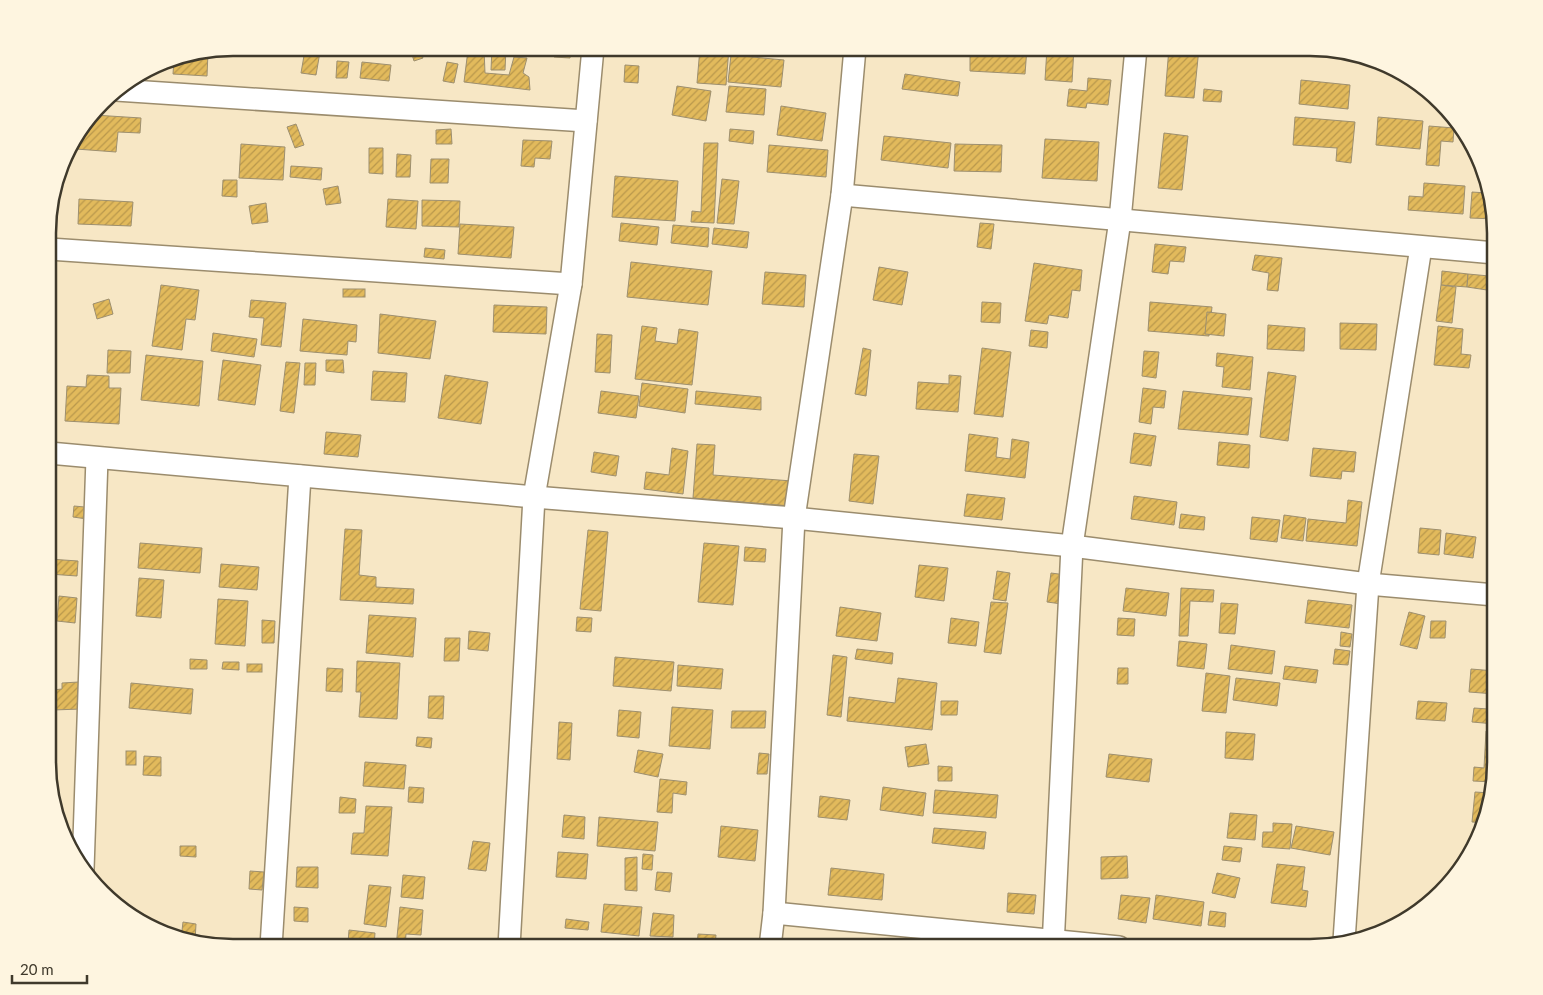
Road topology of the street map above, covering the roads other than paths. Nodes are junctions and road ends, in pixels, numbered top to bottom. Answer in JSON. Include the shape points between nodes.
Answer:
{"nodes":[{"id":1,"x":854,"y":56,"type":"edge"},
{"id":2,"x":1135,"y":56,"type":"edge"},
{"id":3,"x":592,"y":57,"type":"edge"},
{"id":4,"x":128,"y":91,"type":"edge"},
{"id":5,"x":586,"y":121,"type":"junction"},
{"id":6,"x":842,"y":195,"type":"junction"},
{"id":7,"x":1120,"y":220,"type":"junction"},
{"id":8,"x":1421,"y":247,"type":"junction"},
{"id":9,"x":56,"y":249,"type":"edge"},
{"id":10,"x":1486,"y":252,"type":"edge"},
{"id":11,"x":571,"y":284,"type":"junction"},
{"id":12,"x":56,"y":453,"type":"edge"},
{"id":13,"x":97,"y":458,"type":"junction"},
{"id":14,"x":300,"y":476,"type":"junction"},
{"id":15,"x":534,"y":497,"type":"junction"},
{"id":16,"x":794,"y":518,"type":"junction"},
{"id":17,"x":1072,"y":546,"type":"junction"},
{"id":18,"x":1368,"y":584,"type":"junction"},
{"id":19,"x":1487,"y":594,"type":"edge"},
{"id":20,"x":83,"y":856,"type":"edge"},
{"id":21,"x":774,"y":913,"type":"junction"},
{"id":22,"x":1344,"y":935,"type":"edge"},
{"id":23,"x":1002,"y":938,"type":"edge"},
{"id":24,"x":1053,"y":938,"type":"edge"},
{"id":25,"x":272,"y":939,"type":"edge"},
{"id":26,"x":509,"y":939,"type":"edge"},
{"id":27,"x":771,"y":939,"type":"edge"}],
"edges":[{"from":1,"to":6,"type":"street"},
{"from":2,"to":7,"type":"street"},
{"from":3,"to":5,"type":"street"},
{"from":4,"to":5,"type":"street"},
{"from":5,"to":11,"type":"street"},
{"from":6,"to":7,"type":"street"},
{"from":6,"to":16,"type":"street"},
{"from":7,"to":8,"type":"street"},
{"from":7,"to":17,"type":"street"},
{"from":8,"to":10,"type":"street"},
{"from":8,"to":18,"type":"street"},
{"from":9,"to":11,"type":"street"},
{"from":11,"to":15,"type":"street"},
{"from":12,"to":13,"type":"street"},
{"from":13,"to":14,"type":"street"},
{"from":13,"to":20,"type":"street"},
{"from":14,"to":15,"type":"street"},
{"from":14,"to":25,"type":"street"},
{"from":15,"to":16,"type":"street"},
{"from":15,"to":26,"type":"street"},
{"from":16,"to":17,"type":"street"},
{"from":16,"to":21,"type":"street"},
{"from":17,"to":18,"type":"street"},
{"from":17,"to":24,"type":"street"},
{"from":18,"to":19,"type":"street"},
{"from":18,"to":22,"type":"street"},
{"from":21,"to":23,"type":"street"},
{"from":21,"to":27,"type":"street"}]}
